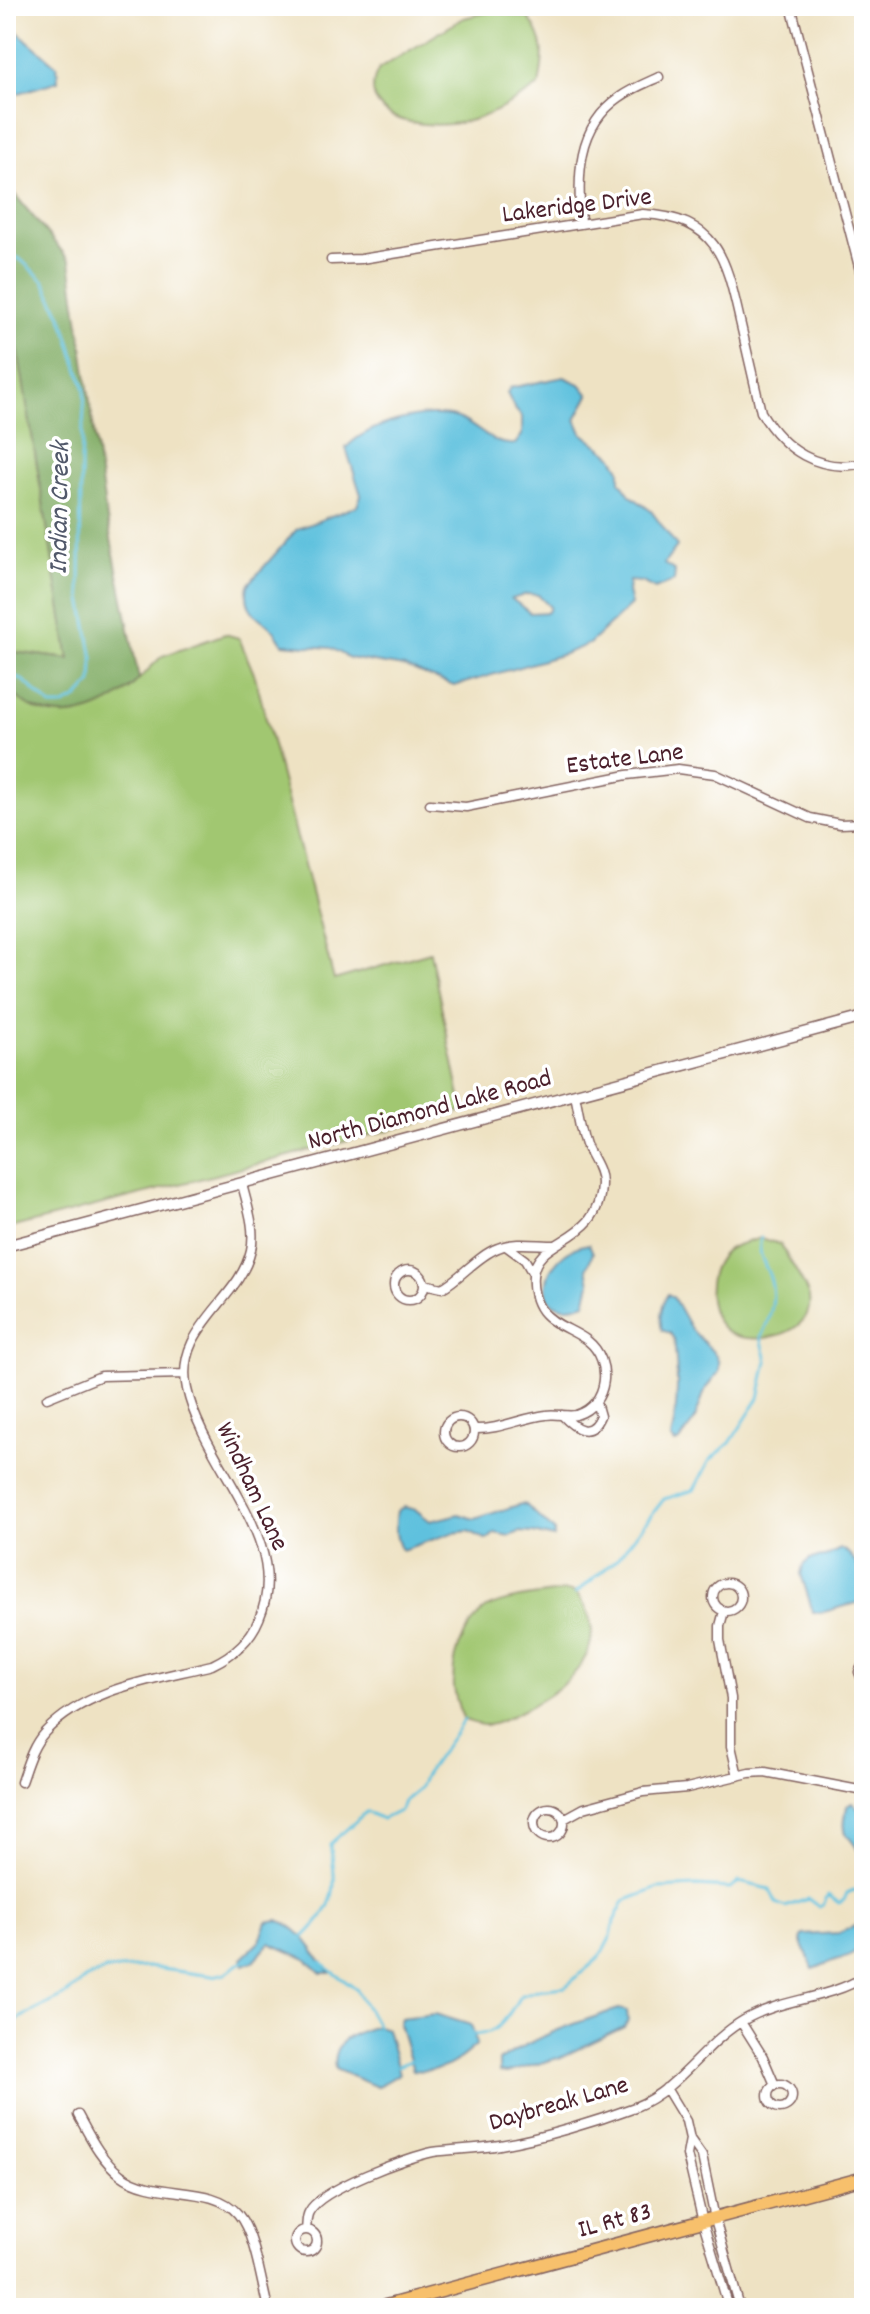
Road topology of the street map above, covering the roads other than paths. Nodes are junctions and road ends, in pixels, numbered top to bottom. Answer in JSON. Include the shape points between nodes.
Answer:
{"nodes":[{"id":1,"x":791,"y":6,"type":"edge"},
{"id":2,"x":659,"y":77,"type":"dead end"},
{"id":3,"x":581,"y":223,"type":"junction"},
{"id":4,"x":331,"y":260,"type":"dead end"},
{"id":5,"x":864,"y":286,"type":"edge"},
{"id":6,"x":864,"y":463,"type":"edge"},
{"id":7,"x":430,"y":804,"type":"dead end"},
{"id":8,"x":864,"y":823,"type":"edge"},
{"id":9,"x":864,"y":1017,"type":"edge"},
{"id":10,"x":575,"y":1095,"type":"junction"},
{"id":11,"x":242,"y":1184,"type":"junction"},
{"id":12,"x":555,"y":1245,"type":"junction"},
{"id":13,"x":6,"y":1246,"type":"edge"},
{"id":14,"x":506,"y":1246,"type":"junction"},
{"id":15,"x":533,"y":1274,"type":"junction"},
{"id":16,"x":424,"y":1284,"type":"dead end"},
{"id":17,"x":185,"y":1374,"type":"junction"},
{"id":18,"x":47,"y":1398,"type":"dead end"},
{"id":19,"x":596,"y":1402,"type":"junction"},
{"id":20,"x":562,"y":1415,"type":"junction"},
{"id":21,"x":474,"y":1429,"type":"dead end"},
{"id":22,"x":724,"y":1611,"type":"dead end"},
{"id":23,"x":864,"y":1662,"type":"edge"},
{"id":24,"x":864,"y":1685,"type":"edge"},
{"id":25,"x":738,"y":1776,"type":"junction"},
{"id":26,"x":21,"y":1782,"type":"dead end"},
{"id":27,"x":864,"y":1791,"type":"edge"},
{"id":28,"x":564,"y":1819,"type":"dead end"},
{"id":29,"x":864,"y":1977,"type":"edge"},
{"id":30,"x":741,"y":2022,"type":"junction"},
{"id":31,"x":775,"y":2085,"type":"dead end"},
{"id":32,"x":666,"y":2088,"type":"junction"},
{"id":33,"x":78,"y":2115,"type":"dead end"},
{"id":34,"x":690,"y":2139,"type":"junction"},
{"id":35,"x":864,"y":2178,"type":"edge"},
{"id":36,"x":709,"y":2220,"type":"junction"},
{"id":37,"x":306,"y":2230,"type":"dead end"},
{"id":38,"x":268,"y":2308,"type":"edge"},
{"id":39,"x":378,"y":2308,"type":"edge"},
{"id":40,"x":729,"y":2308,"type":"edge"},
{"id":41,"x":740,"y":2308,"type":"edge"}],
"edges":[{"from":1,"to":5,"type":"street"},
{"from":2,"to":3,"type":"street","via":[[620,97],[590,130],[579,164]]},
{"from":3,"to":4,"type":"street","name":"Lakeridge Drive"},
{"from":3,"to":6,"type":"street","name":"Lakeridge Drive","via":[[643,214],[680,220],[700,231],[729,271],[761,412],[771,429],[813,460]]},
{"from":7,"to":8,"type":"street","name":"Estate Lane","via":[[466,807],[678,769],[715,774],[810,818]]},
{"from":9,"to":10,"type":"street","name":"North Diamond Lake Road"},
{"from":10,"to":11,"type":"street","name":"North Diamond Lake Road"},
{"from":10,"to":12,"type":"street","via":[[601,1186],[594,1214],[584,1228]]},
{"from":11,"to":13,"type":"street","name":"North Diamond Lake Road"},
{"from":11,"to":17,"type":"street","via":[[252,1227],[248,1261],[203,1320]]},
{"from":12,"to":14,"type":"street"},
{"from":12,"to":15,"type":"street"},
{"from":14,"to":15,"type":"street"},
{"from":14,"to":16,"type":"street","via":[[442,1288]]},
{"from":15,"to":19,"type":"street","via":[[539,1308],[597,1351],[605,1378]]},
{"from":17,"to":18,"type":"street","via":[[101,1376]]},
{"from":17,"to":26,"type":"street","name":"Windham Lane","via":[[196,1415],[267,1563],[266,1604],[248,1637],[225,1659],[118,1689],[72,1712],[46,1732],[29,1756]]},
{"from":19,"to":20,"type":"street","via":[[574,1415]]},
{"from":19,"to":20,"type":"street","via":[[600,1416],[588,1431],[573,1427]]},
{"from":20,"to":21,"type":"street"},
{"from":22,"to":25,"type":"street","via":[[720,1640]]},
{"from":23,"to":24,"type":"street","via":[[859,1672]]},
{"from":25,"to":27,"type":"street","via":[[765,1772]]},
{"from":25,"to":28,"type":"street","via":[[643,1792]]},
{"from":29,"to":30,"type":"street","name":"Daybreak Lane","via":[[821,1996],[764,2009]]},
{"from":30,"to":31,"type":"street"},
{"from":30,"to":32,"type":"street","name":"Daybreak Lane"},
{"from":32,"to":34,"type":"street","via":[[686,2121]]},
{"from":32,"to":37,"type":"street","name":"Daybreak Lane","via":[[640,2105],[502,2145],[395,2162],[323,2196],[308,2212]]},
{"from":33,"to":38,"type":"street","via":[[106,2162],[123,2177],[156,2190],[212,2198],[238,2214]]},
{"from":34,"to":36,"type":"street","via":[[687,2155]]},
{"from":34,"to":36,"type":"street","via":[[702,2156]]},
{"from":35,"to":36,"type":"main road","name":"IL Rt 83"},
{"from":36,"to":39,"type":"main road","name":"IL Rt 83"},
{"from":36,"to":40,"type":"street"},
{"from":36,"to":41,"type":"street"}]}
